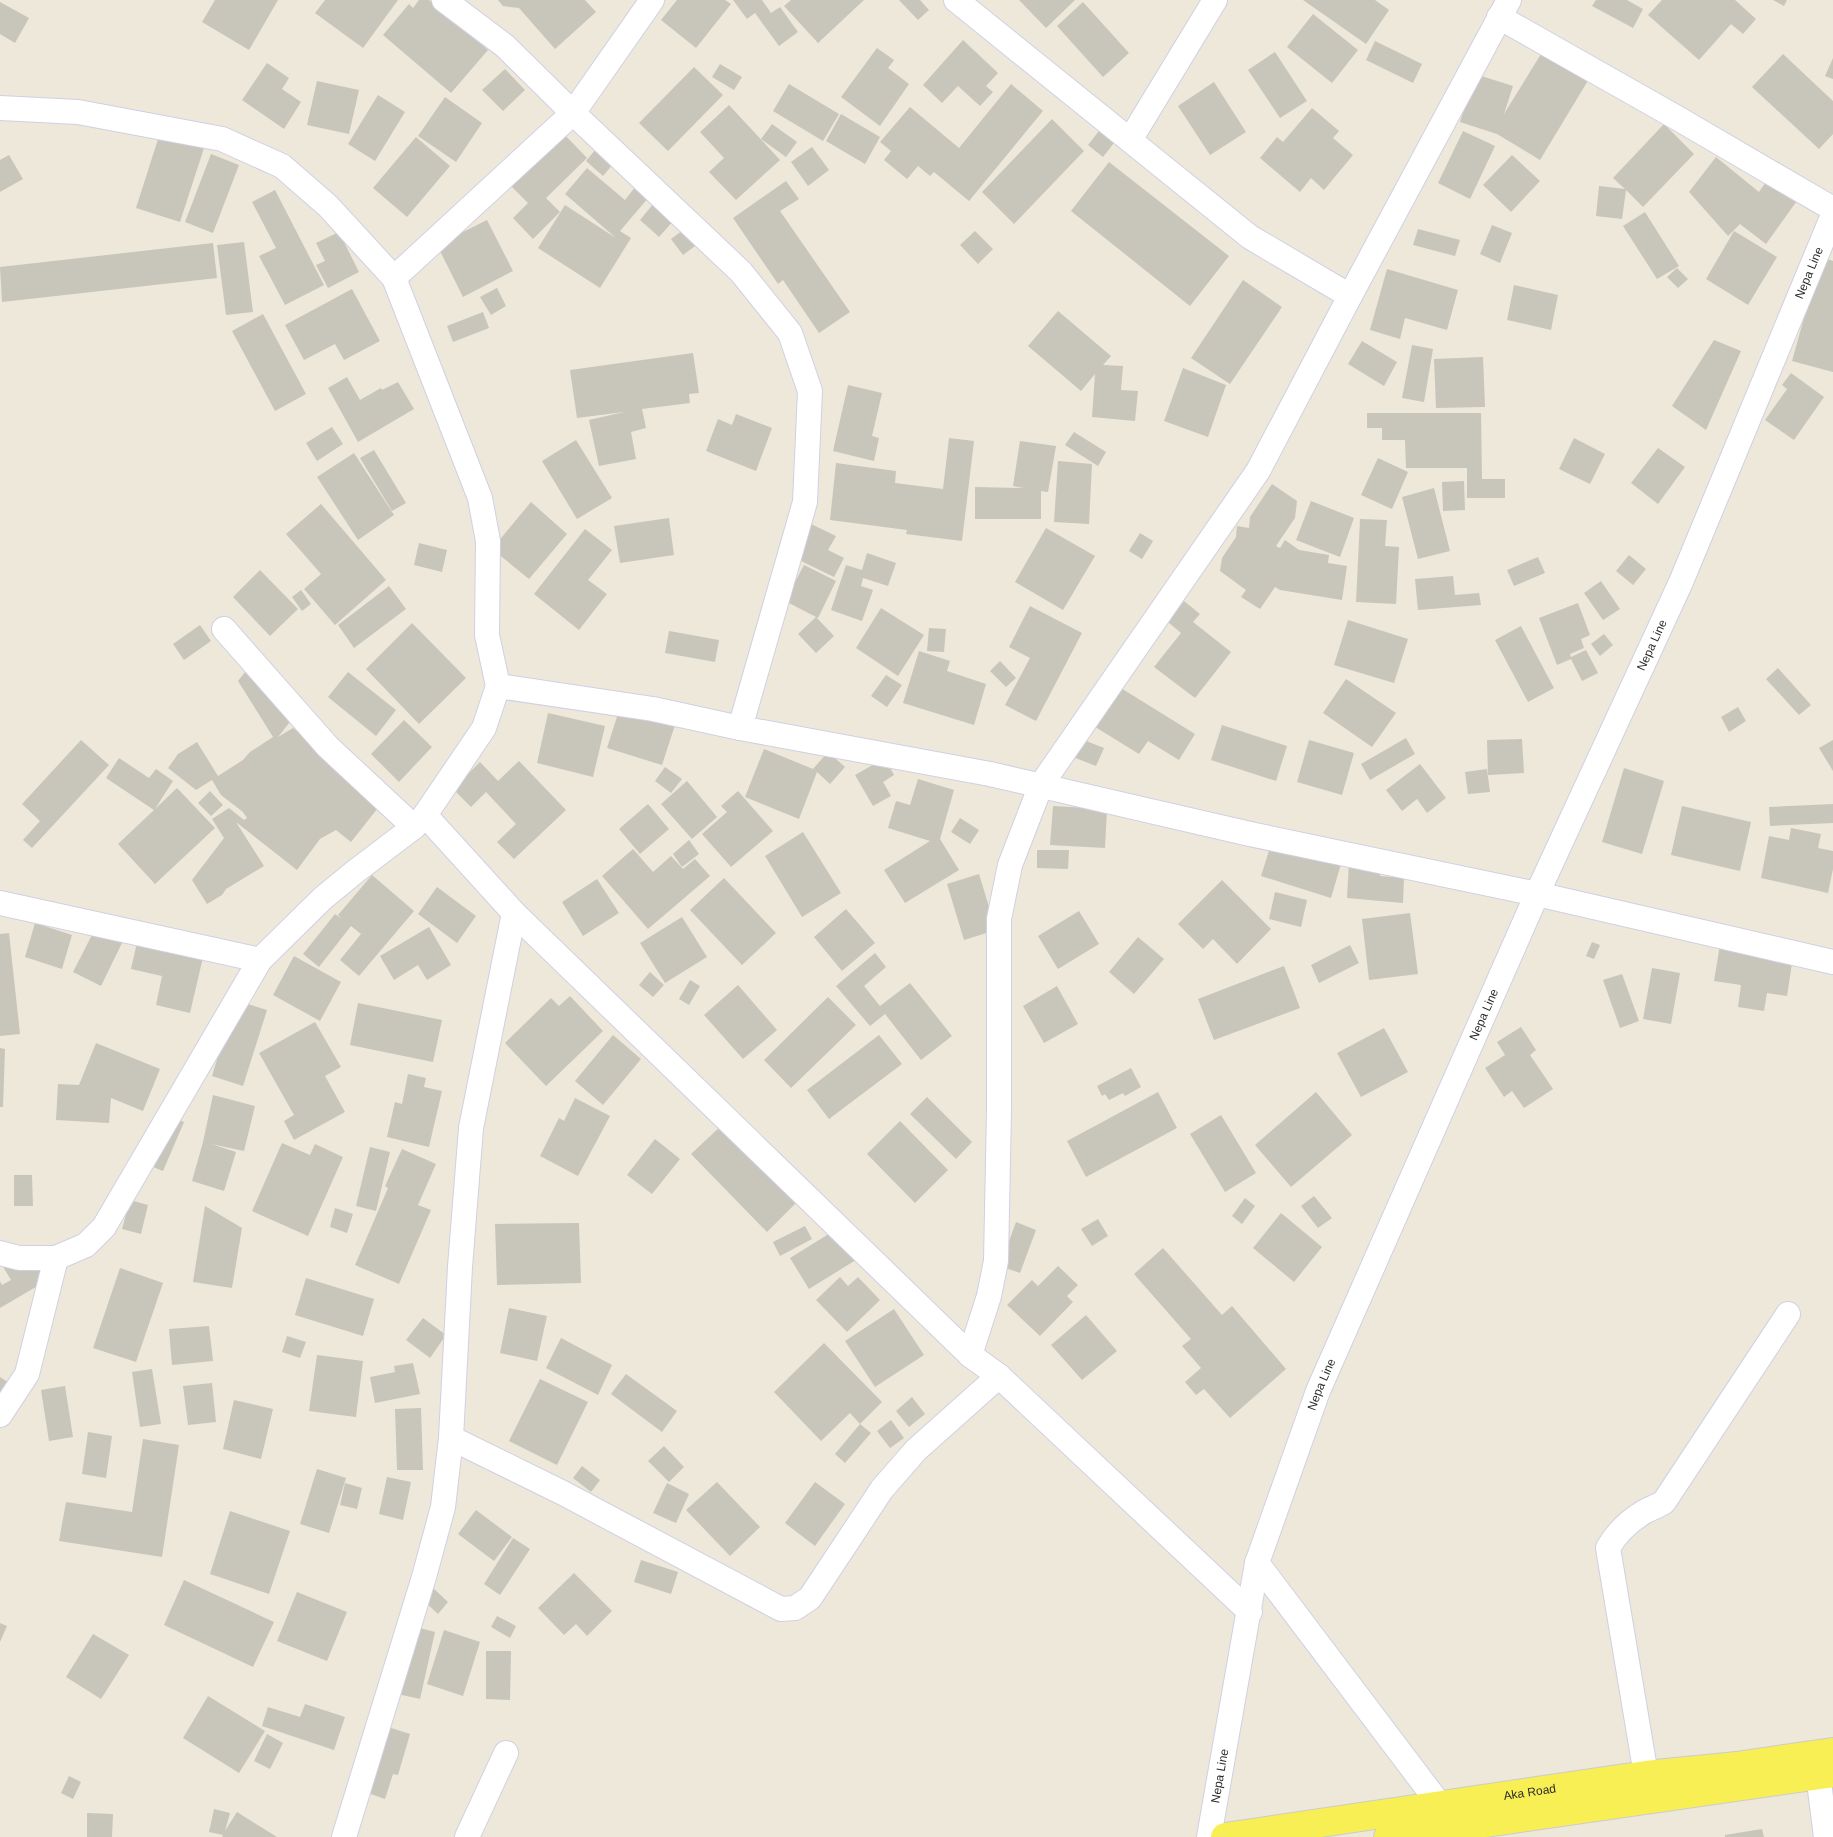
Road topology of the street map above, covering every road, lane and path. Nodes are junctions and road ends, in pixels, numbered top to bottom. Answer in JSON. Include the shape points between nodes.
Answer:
{"nodes":[{"id":1,"x":444,"y":0,"type":"edge"},
{"id":2,"x":652,"y":0,"type":"edge"},
{"id":3,"x":956,"y":0,"type":"edge"},
{"id":4,"x":1215,"y":0,"type":"edge"},
{"id":5,"x":1504,"y":8,"type":"edge"},
{"id":6,"x":0,"y":108,"type":"edge"},
{"id":7,"x":573,"y":113,"type":"junction"},
{"id":8,"x":1130,"y":140,"type":"junction"},
{"id":9,"x":1833,"y":209,"type":"edge"},
{"id":10,"x":1833,"y":214,"type":"edge"},
{"id":11,"x":394,"y":278,"type":"junction"},
{"id":12,"x":1350,"y":296,"type":"junction"},
{"id":13,"x":224,"y":629,"type":"dead end"},
{"id":14,"x":498,"y":686,"type":"junction"},
{"id":15,"x":740,"y":728,"type":"junction"},
{"id":16,"x":1041,"y":785,"type":"junction"},
{"id":17,"x":419,"y":821,"type":"junction"},
{"id":18,"x":1537,"y":894,"type":"junction"},
{"id":19,"x":0,"y":903,"type":"edge"},
{"id":20,"x":514,"y":913,"type":"junction"},
{"id":21,"x":260,"y":960,"type":"junction"},
{"id":22,"x":1833,"y":962,"type":"edge"},
{"id":23,"x":0,"y":1252,"type":"edge"},
{"id":24,"x":56,"y":1258,"type":"junction"},
{"id":25,"x":1788,"y":1314,"type":"dead end"},
{"id":26,"x":970,"y":1355,"type":"junction"},
{"id":27,"x":999,"y":1376,"type":"junction"},
{"id":28,"x":0,"y":1415,"type":"edge"},
{"id":29,"x":451,"y":1438,"type":"junction"},
{"id":30,"x":1257,"y":1563,"type":"junction"},
{"id":31,"x":1250,"y":1612,"type":"junction"},
{"id":32,"x":506,"y":1753,"type":"dead end"},
{"id":33,"x":1828,"y":1766,"type":"edge"},
{"id":34,"x":1646,"y":1775,"type":"junction"},
{"id":35,"x":1440,"y":1805,"type":"junction"},
{"id":36,"x":344,"y":1837,"type":"edge"},
{"id":37,"x":467,"y":1837,"type":"edge"},
{"id":38,"x":1209,"y":1837,"type":"edge"},
{"id":39,"x":1225,"y":1837,"type":"edge"},
{"id":40,"x":1388,"y":1837,"type":"edge"},
{"id":41,"x":1826,"y":1837,"type":"edge"}],
"edges":[{"from":1,"to":7,"type":"street","via":[[505,46]]},
{"from":2,"to":7,"type":"street"},
{"from":3,"to":8,"type":"street"},
{"from":4,"to":8,"type":"street"},
{"from":5,"to":9,"type":"street","via":[[1679,119]]},
{"from":5,"to":12,"type":"street"},
{"from":6,"to":11,"type":"street","via":[[78,112],[222,139],[282,166],[328,206]]},
{"from":7,"to":11,"type":"street"},
{"from":7,"to":15,"type":"street","via":[[741,272],[790,333],[810,391],[806,502]]},
{"from":8,"to":12,"type":"street","via":[[1250,237]]},
{"from":10,"to":18,"type":"street","name":"Nepa Line","via":[[1680,582]]},
{"from":11,"to":14,"type":"street","via":[[480,498],[488,541],[486,635]]},
{"from":12,"to":16,"type":"street","via":[[1258,471]]},
{"from":13,"to":17,"type":"street","via":[[328,747]]},
{"from":14,"to":15,"type":"street","via":[[653,710]]},
{"from":14,"to":17,"type":"street","via":[[484,728]]},
{"from":15,"to":16,"type":"street"},
{"from":16,"to":18,"type":"street","via":[[1250,834]]},
{"from":16,"to":26,"type":"street","via":[[1010,865],[999,919],[996,1261],[989,1296]]},
{"from":17,"to":20,"type":"street"},
{"from":17,"to":21,"type":"street","via":[[323,898]]},
{"from":18,"to":22,"type":"street"},
{"from":18,"to":30,"type":"street","name":"Nepa Line","via":[[1318,1392]]},
{"from":19,"to":21,"type":"street"},
{"from":20,"to":26,"type":"street"},
{"from":20,"to":29,"type":"street","via":[[471,1128]]},
{"from":21,"to":24,"type":"street","via":[[104,1227],[86,1245]]},
{"from":23,"to":24,"type":"street","via":[[20,1258]]},
{"from":24,"to":28,"type":"street","via":[[27,1374]]},
{"from":25,"to":34,"type":"street","via":[[1664,1502],[1627,1525],[1615,1535],[1608,1548]]},
{"from":26,"to":27,"type":"street"},
{"from":27,"to":29,"type":"street","via":[[916,1450],[882,1489],[810,1598],[795,1608],[781,1609],[563,1492]]},
{"from":27,"to":31,"type":"street"},
{"from":29,"to":36,"type":"street","via":[[443,1507]]},
{"from":30,"to":31,"type":"street","name":"Nepa Line"},
{"from":30,"to":35,"type":"street"},
{"from":31,"to":38,"type":"street","name":"Nepa Line"},
{"from":32,"to":37,"type":"street"},
{"from":33,"to":34,"type":"main road","name":"Aka Road","via":[[1737,1766]]},
{"from":33,"to":40,"type":"main road","name":"Aka Road"},
{"from":33,"to":41,"type":"street"},
{"from":34,"to":35,"type":"main road","name":"Aka Road"},
{"from":35,"to":39,"type":"main road","name":"Aka Road"}]}
